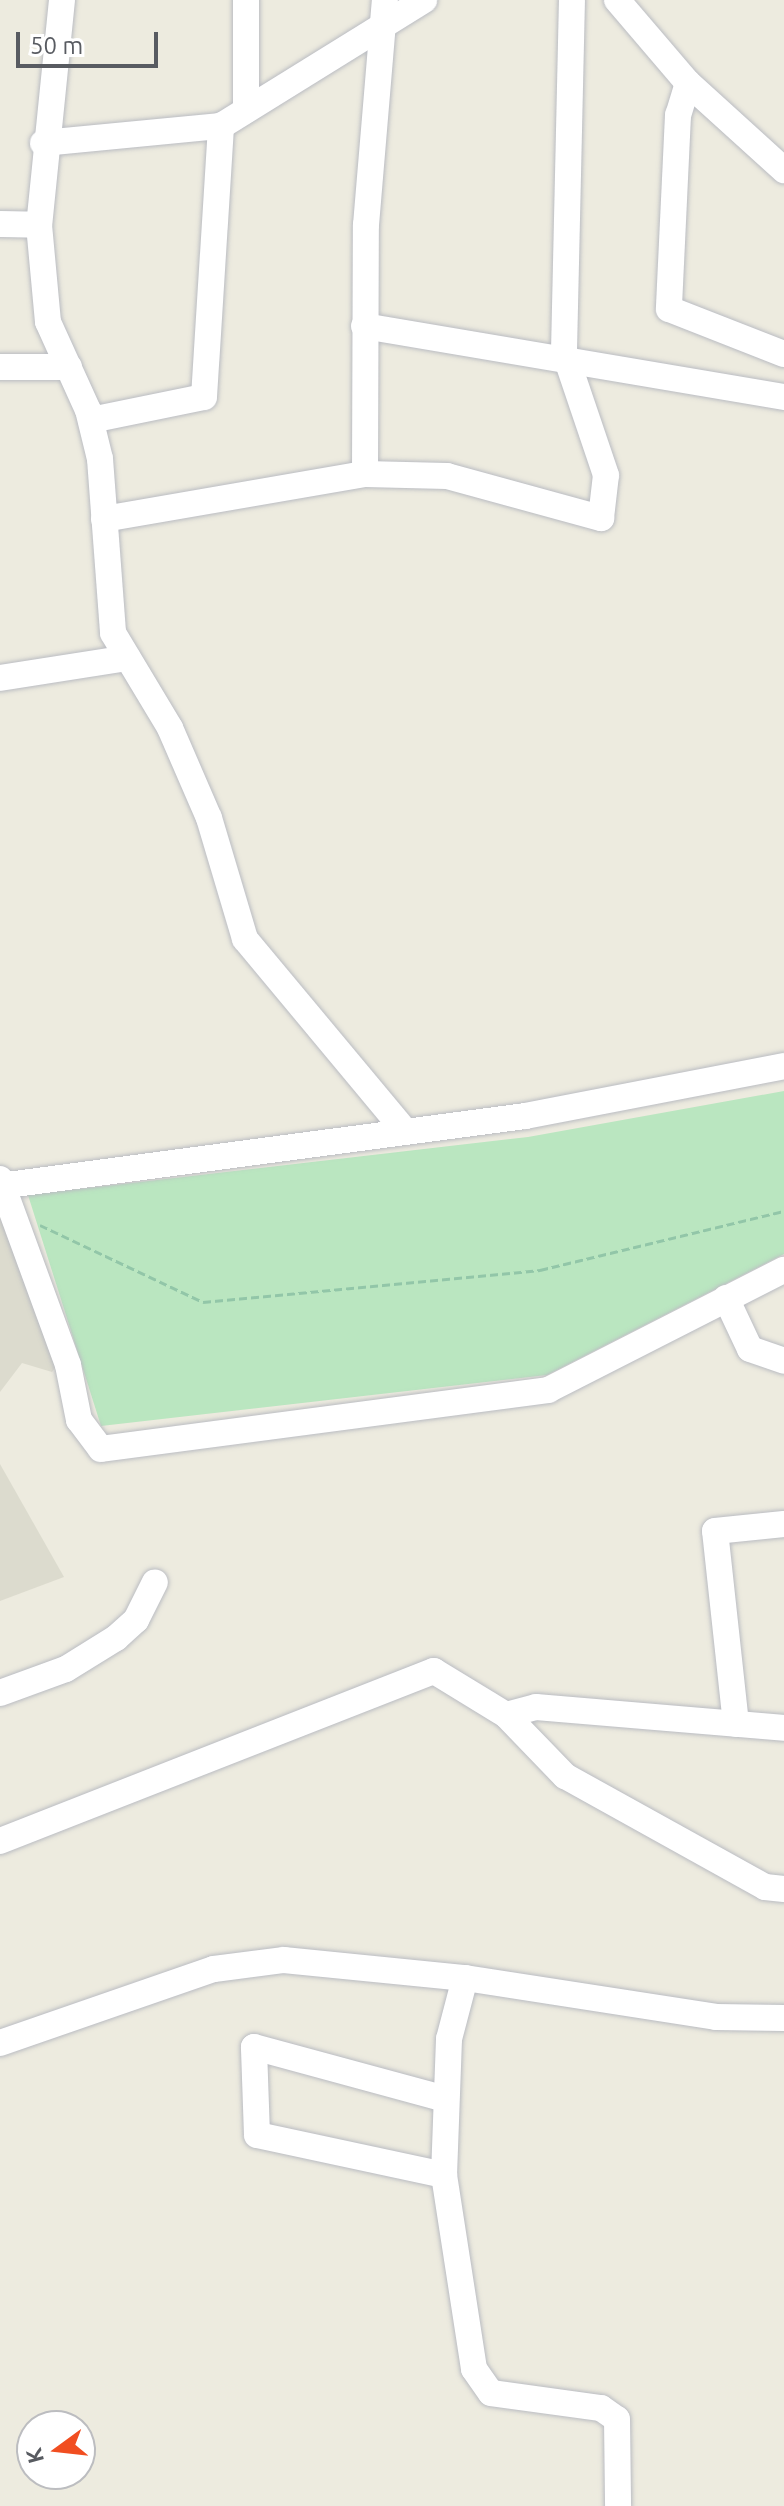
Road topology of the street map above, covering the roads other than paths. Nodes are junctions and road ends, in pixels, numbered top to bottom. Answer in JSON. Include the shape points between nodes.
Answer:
{"nodes":[{"id":1,"x":62,"y":0,"type":"edge"},
{"id":2,"x":246,"y":0,"type":"edge"},
{"id":3,"x":424,"y":0,"type":"edge"},
{"id":4,"x":572,"y":0,"type":"edge"},
{"id":5,"x":617,"y":0,"type":"edge"},
{"id":6,"x":385,"y":12,"type":"edge"},
{"id":7,"x":688,"y":83,"type":"junction"},
{"id":8,"x":246,"y":110,"type":"junction"},
{"id":9,"x":221,"y":126,"type":"junction"},
{"id":10,"x":43,"y":143,"type":"junction"},
{"id":11,"x":784,"y":170,"type":"edge"},
{"id":12,"x":0,"y":224,"type":"edge"},
{"id":13,"x":39,"y":225,"type":"junction"},
{"id":14,"x":364,"y":326,"type":"junction"},
{"id":15,"x":784,"y":354,"type":"edge"},
{"id":16,"x":568,"y":360,"type":"junction"},
{"id":17,"x":0,"y":367,"type":"edge"},
{"id":18,"x":69,"y":367,"type":"junction"},
{"id":19,"x":784,"y":397,"type":"edge"},
{"id":20,"x":91,"y":420,"type":"junction"},
{"id":21,"x":365,"y":474,"type":"junction"},
{"id":22,"x":104,"y":519,"type":"junction"},
{"id":23,"x":127,"y":658,"type":"junction"},
{"id":24,"x":0,"y":678,"type":"edge"},
{"id":25,"x":784,"y":1066,"type":"edge"},
{"id":26,"x":405,"y":1131,"type":"junction"},
{"id":27,"x":5,"y":1188,"type":"edge"},
{"id":28,"x":784,"y":1270,"type":"edge"},
{"id":29,"x":726,"y":1298,"type":"junction"},
{"id":30,"x":784,"y":1361,"type":"edge"},
{"id":31,"x":784,"y":1524,"type":"edge"},
{"id":32,"x":155,"y":1582,"type":"dead end"},
{"id":33,"x":0,"y":1693,"type":"edge"},
{"id":34,"x":506,"y":1715,"type":"junction"},
{"id":35,"x":736,"y":1724,"type":"junction"},
{"id":36,"x":784,"y":1728,"type":"edge"},
{"id":37,"x":0,"y":1841,"type":"edge"},
{"id":38,"x":784,"y":1889,"type":"edge"},
{"id":39,"x":465,"y":1978,"type":"junction"},
{"id":40,"x":784,"y":2018,"type":"edge"},
{"id":41,"x":0,"y":2043,"type":"edge"},
{"id":42,"x":445,"y":2099,"type":"junction"},
{"id":43,"x":444,"y":2175,"type":"junction"},
{"id":44,"x":618,"y":2506,"type":"edge"}],
"edges":[{"from":1,"to":10,"type":"street"},
{"from":2,"to":8,"type":"street"},
{"from":3,"to":6,"type":"street"},
{"from":4,"to":16,"type":"street"},
{"from":5,"to":7,"type":"street"},
{"from":6,"to":8,"type":"street"},
{"from":6,"to":14,"type":"street"},
{"from":7,"to":11,"type":"street"},
{"from":7,"to":15,"type":"street","via":[[678,115],[669,309]]},
{"from":8,"to":9,"type":"street"},
{"from":9,"to":10,"type":"street"},
{"from":9,"to":20,"type":"street","via":[[204,397]]},
{"from":10,"to":13,"type":"street"},
{"from":12,"to":13,"type":"street"},
{"from":13,"to":18,"type":"street","via":[[48,322]]},
{"from":14,"to":16,"type":"street"},
{"from":14,"to":21,"type":"street"},
{"from":16,"to":19,"type":"street"},
{"from":16,"to":21,"type":"street","via":[[606,475],[601,518],[447,476]]},
{"from":17,"to":18,"type":"street"},
{"from":18,"to":20,"type":"street"},
{"from":20,"to":22,"type":"street"},
{"from":21,"to":22,"type":"street"},
{"from":22,"to":23,"type":"street","via":[[113,633]]},
{"from":23,"to":24,"type":"street"},
{"from":23,"to":26,"type":"street","via":[[170,728],[209,818],[245,939]]},
{"from":25,"to":26,"type":"street","via":[[525,1116]]},
{"from":26,"to":27,"type":"street"},
{"from":27,"to":29,"type":"street","via":[[79,1420],[101,1449],[548,1390]]},
{"from":28,"to":29,"type":"street"},
{"from":29,"to":30,"type":"street","via":[[750,1349]]},
{"from":31,"to":35,"type":"street","via":[[715,1531]]},
{"from":32,"to":33,"type":"street","via":[[136,1620],[116,1638],[66,1669]]},
{"from":34,"to":35,"type":"street","via":[[536,1707]]},
{"from":34,"to":37,"type":"street","via":[[434,1671],[418,1674]]},
{"from":34,"to":38,"type":"street","via":[[565,1776],[765,1887]]},
{"from":35,"to":36,"type":"street"},
{"from":39,"to":40,"type":"street","via":[[716,2017]]},
{"from":39,"to":41,"type":"street","via":[[252,1962],[177,1980]]},
{"from":39,"to":42,"type":"street","via":[[449,2039]]},
{"from":42,"to":43,"type":"street"},
{"from":42,"to":43,"type":"street","via":[[254,2047],[257,2135]]},
{"from":43,"to":44,"type":"street","via":[[479,2382],[514,2400],[601,2408],[617,2419]]}]}
